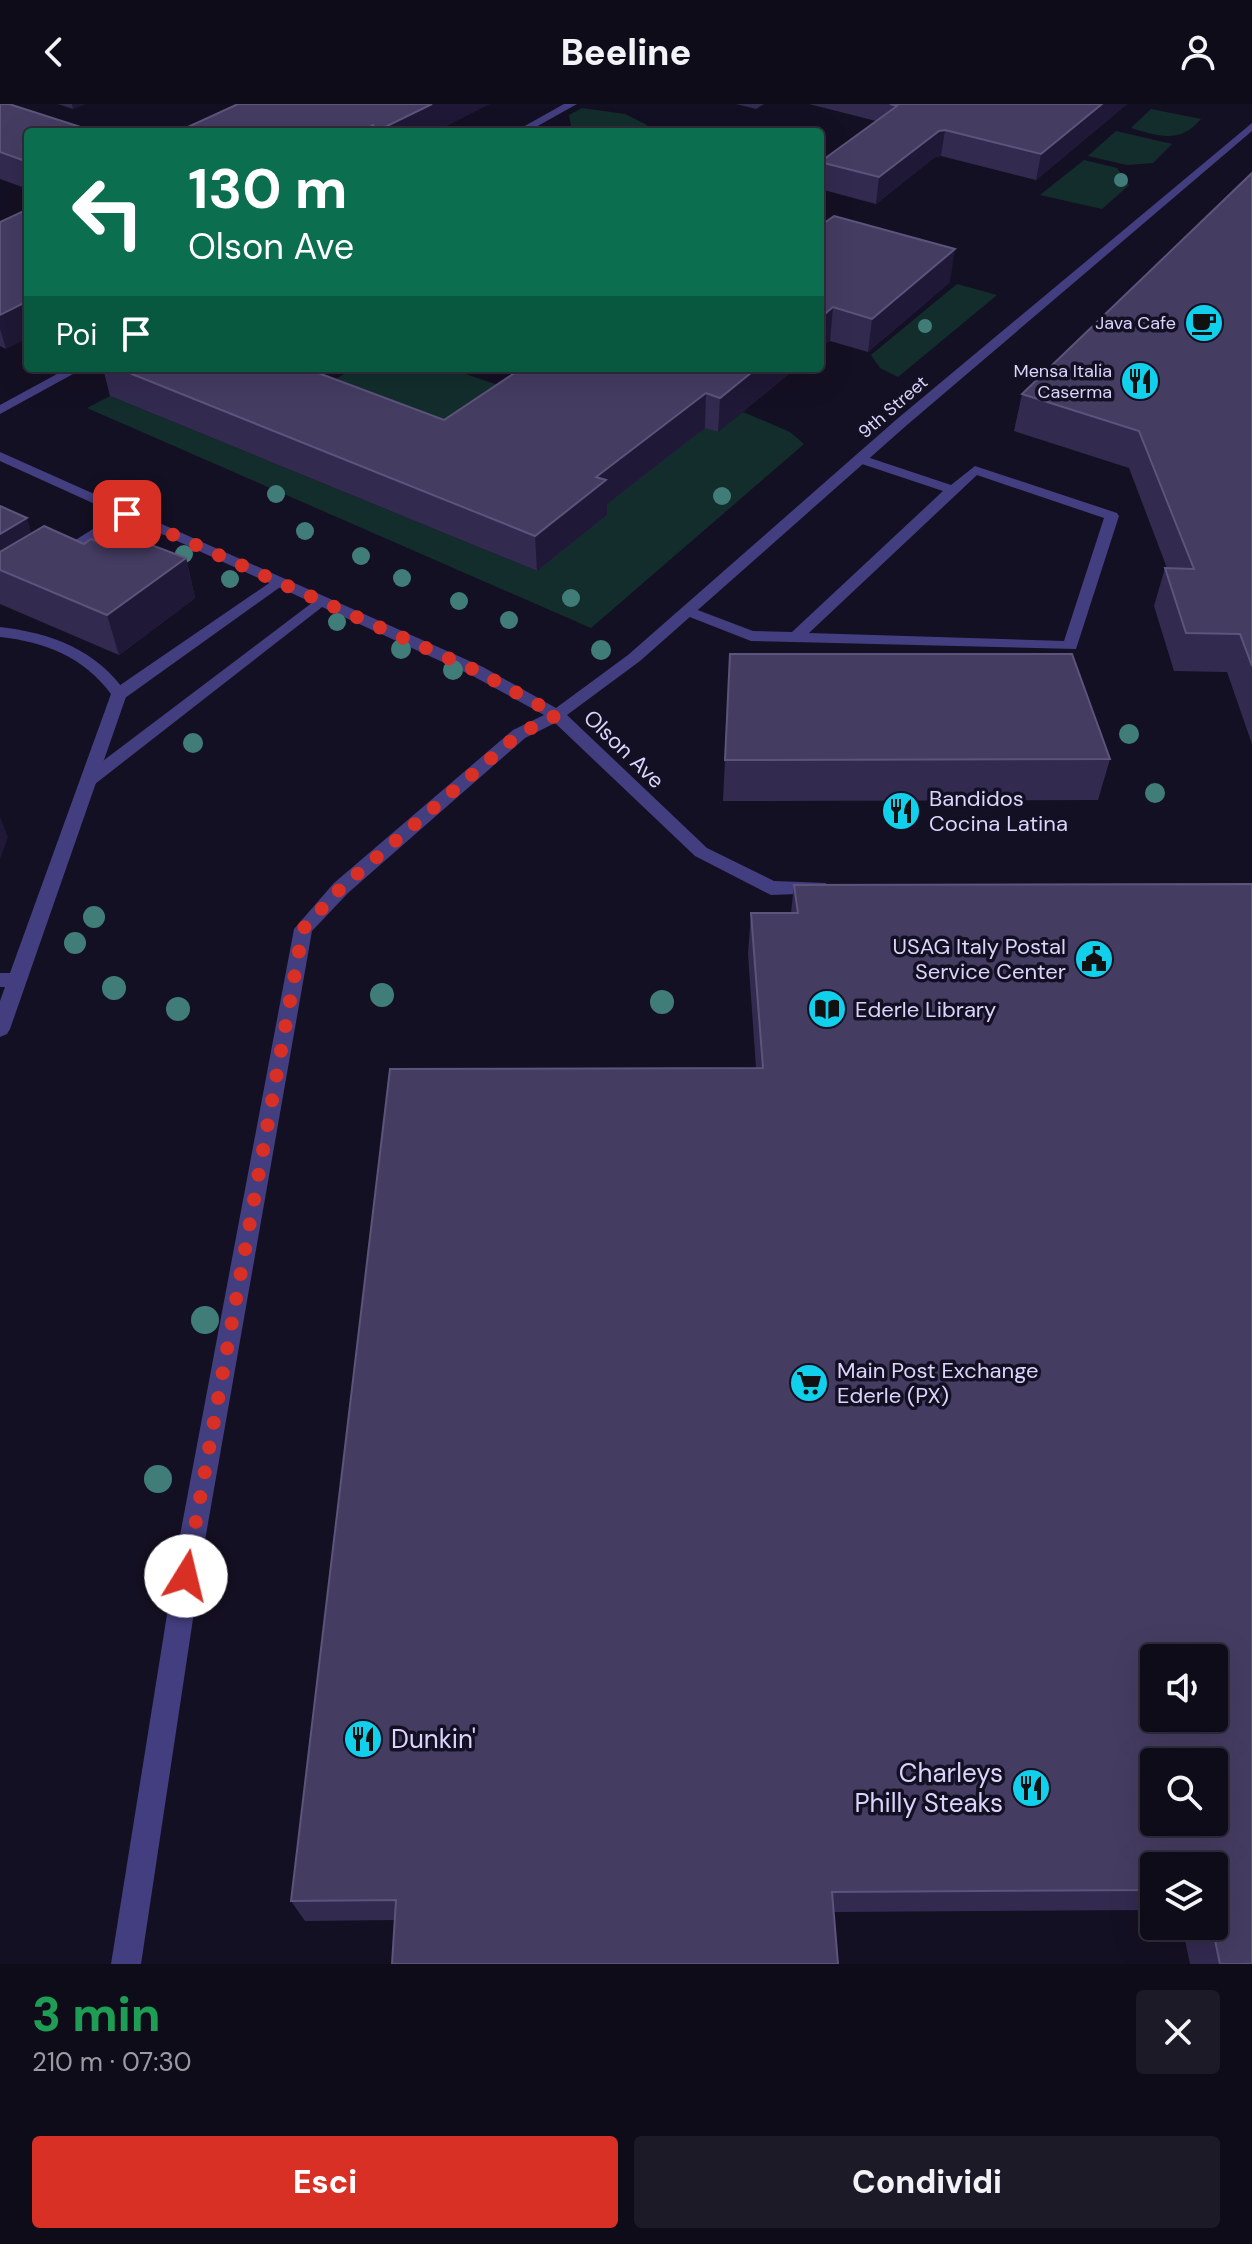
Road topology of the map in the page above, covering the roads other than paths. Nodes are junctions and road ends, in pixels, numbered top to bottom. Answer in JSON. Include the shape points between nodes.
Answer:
{"nodes":[{"id":1,"x":572,"y":104,"type":"edge"},
{"id":2,"x":527,"y":128,"type":"edge"},
{"id":3,"x":1249,"y":131,"type":"edge"},
{"id":4,"x":71,"y":372,"type":"edge"},
{"id":5,"x":0,"y":410,"type":"edge"},
{"id":6,"x":0,"y":456,"type":"edge"},
{"id":7,"x":861,"y":459,"type":"junction"},
{"id":8,"x":953,"y":490,"type":"junction"},
{"id":9,"x":127,"y":514,"type":"junction"},
{"id":10,"x":47,"y":564,"type":"edge"},
{"id":11,"x":278,"y":582,"type":"junction"},
{"id":12,"x":321,"y":601,"type":"junction"},
{"id":13,"x":687,"y":611,"type":"junction"},
{"id":14,"x":0,"y":632,"type":"edge"},
{"id":15,"x":795,"y":638,"type":"junction"},
{"id":16,"x":119,"y":694,"type":"junction"},
{"id":17,"x":557,"y":715,"type":"junction"},
{"id":18,"x":89,"y":780,"type":"junction"},
{"id":19,"x":833,"y":888,"type":"edge"},
{"id":20,"x":8,"y":980,"type":"edge"},
{"id":21,"x":0,"y":1029,"type":"edge"},
{"id":22,"x":126,"y":1964,"type":"edge"}],
"edges":[{"from":1,"to":2,"type":"street"},
{"from":3,"to":7,"type":"street","name":"9th Street"},
{"from":4,"to":5,"type":"street"},
{"from":6,"to":9,"type":"street","name":"Olson Ave"},
{"from":7,"to":8,"type":"street"},
{"from":7,"to":13,"type":"street","name":"9th Street"},
{"from":8,"to":15,"type":"street"},
{"from":8,"to":15,"type":"street","via":[[975,470],[1112,516],[1070,646]]},
{"from":9,"to":10,"type":"street"},
{"from":9,"to":11,"type":"street","name":"Olson Ave"},
{"from":11,"to":12,"type":"street","name":"Olson Ave"},
{"from":11,"to":16,"type":"street"},
{"from":12,"to":17,"type":"street","name":"Olson Ave","via":[[477,671]]},
{"from":12,"to":18,"type":"street"},
{"from":13,"to":15,"type":"street","via":[[751,636]]},
{"from":13,"to":17,"type":"street","name":"9th Street"},
{"from":14,"to":16,"type":"street","via":[[44,638],[81,655],[110,679]]},
{"from":16,"to":18,"type":"street"},
{"from":17,"to":19,"type":"street","name":"Olson Ave","via":[[701,852],[771,888]]},
{"from":17,"to":22,"type":"street","name":"9th Street","via":[[519,734],[341,888],[303,929],[191,1546]]},
{"from":18,"to":20,"type":"street"},
{"from":20,"to":21,"type":"street"}]}
